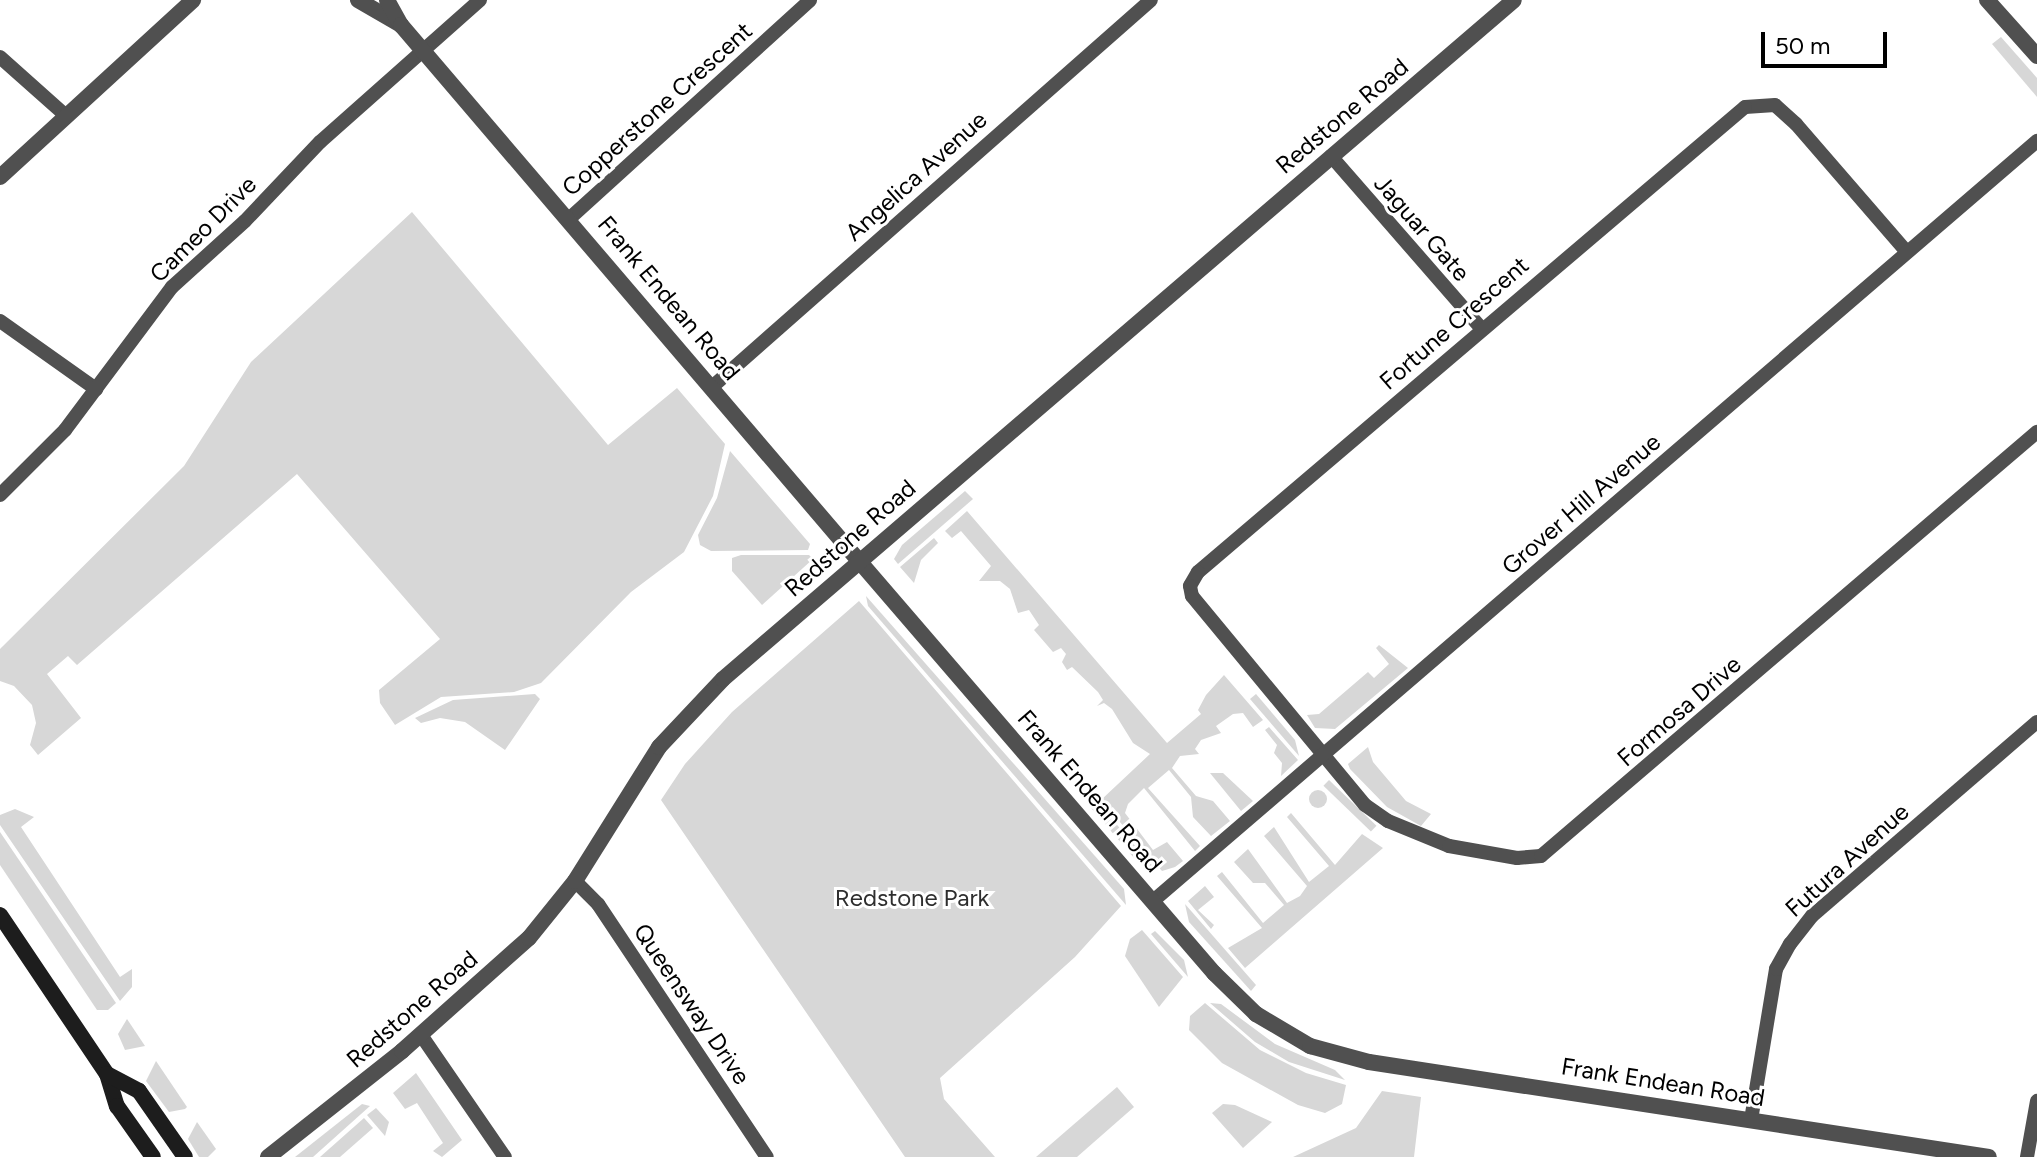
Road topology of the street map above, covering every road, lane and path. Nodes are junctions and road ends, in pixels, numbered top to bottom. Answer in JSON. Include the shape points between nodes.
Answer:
{"nodes":[{"id":1,"x":193,"y":0,"type":"edge"},
{"id":2,"x":358,"y":0,"type":"edge"},
{"id":3,"x":387,"y":0,"type":"edge"},
{"id":4,"x":480,"y":0,"type":"edge"},
{"id":5,"x":810,"y":0,"type":"edge"},
{"id":6,"x":1151,"y":0,"type":"edge"},
{"id":7,"x":1514,"y":0,"type":"edge"},
{"id":8,"x":1987,"y":0,"type":"edge"},
{"id":9,"x":401,"y":25,"type":"junction"},
{"id":10,"x":424,"y":49,"type":"junction"},
{"id":11,"x":2037,"y":56,"type":"edge"},
{"id":12,"x":0,"y":57,"type":"edge"},
{"id":13,"x":65,"y":115,"type":"junction"},
{"id":14,"x":2037,"y":141,"type":"edge"},
{"id":15,"x":1331,"y":156,"type":"junction"},
{"id":16,"x":0,"y":177,"type":"edge"},
{"id":17,"x":570,"y":218,"type":"junction"},
{"id":18,"x":1906,"y":251,"type":"junction"},
{"id":19,"x":0,"y":321,"type":"edge"},
{"id":20,"x":1481,"y":328,"type":"junction"},
{"id":21,"x":712,"y":387,"type":"junction"},
{"id":22,"x":96,"y":389,"type":"junction"},
{"id":23,"x":2037,"y":432,"type":"edge"},
{"id":24,"x":0,"y":495,"type":"edge"},
{"id":25,"x":859,"y":561,"type":"junction"},
{"id":26,"x":2037,"y":722,"type":"edge"},
{"id":27,"x":1322,"y":755,"type":"junction"},
{"id":28,"x":575,"y":881,"type":"junction"},
{"id":29,"x":1153,"y":901,"type":"junction"},
{"id":30,"x":0,"y":915,"type":"edge"},
{"id":31,"x":421,"y":1035,"type":"junction"},
{"id":32,"x":107,"y":1074,"type":"junction"},
{"id":33,"x":2037,"y":1101,"type":"edge"},
{"id":34,"x":1751,"y":1120,"type":"junction"},
{"id":35,"x":153,"y":1157,"type":"edge"},
{"id":36,"x":185,"y":1157,"type":"edge"},
{"id":37,"x":268,"y":1157,"type":"edge"},
{"id":38,"x":505,"y":1157,"type":"edge"},
{"id":39,"x":767,"y":1157,"type":"edge"},
{"id":40,"x":1989,"y":1157,"type":"edge"},
{"id":41,"x":2027,"y":1157,"type":"edge"}],
"edges":[{"from":1,"to":13,"type":"street"},
{"from":2,"to":9,"type":"street","name":"Frank Endean Road"},
{"from":3,"to":9,"type":"street","name":"Frank Endean Road"},
{"from":4,"to":10,"type":"street","name":"Cameo Drive"},
{"from":5,"to":17,"type":"street","name":"Copperstone Crescent"},
{"from":6,"to":21,"type":"street","name":"Angelica Avenue"},
{"from":7,"to":15,"type":"street","name":"Redstone Road"},
{"from":8,"to":11,"type":"street"},
{"from":9,"to":10,"type":"street","name":"Frank Endean Road"},
{"from":10,"to":17,"type":"street","name":"Frank Endean Road"},
{"from":10,"to":22,"type":"street","name":"Cameo Drive","via":[[172,287]]},
{"from":12,"to":13,"type":"street"},
{"from":13,"to":16,"type":"street"},
{"from":14,"to":18,"type":"street","name":"Grover Hill Avenue"},
{"from":15,"to":20,"type":"street","name":"Jaguar Gate"},
{"from":15,"to":25,"type":"street","name":"Redstone Road"},
{"from":17,"to":21,"type":"street","name":"Frank Endean Road"},
{"from":18,"to":20,"type":"street","name":"Fortune Crescent","via":[[1796,124],[1775,105],[1760,103],[1732,115]]},
{"from":18,"to":27,"type":"street","name":"Grover Hill Avenue"},
{"from":19,"to":22,"type":"street"},
{"from":20,"to":27,"type":"street","name":"Fortune Crescent","via":[[1198,572],[1190,586],[1200,609]]},
{"from":21,"to":25,"type":"street","name":"Frank Endean Road"},
{"from":22,"to":24,"type":"street","name":"Cameo Drive","via":[[65,430]]},
{"from":23,"to":27,"type":"street","name":"Formosa Drive","via":[[1541,856],[1488,854],[1420,836],[1365,805]]},
{"from":25,"to":28,"type":"street","name":"Redstone Road","via":[[688,712],[652,758]]},
{"from":25,"to":29,"type":"street","name":"Frank Endean Road"},
{"from":26,"to":34,"type":"street","name":"Futura Avenue","via":[[1812,916],[1790,944],[1776,969]]},
{"from":27,"to":29,"type":"street","name":"Grover Hill Avenue"},
{"from":28,"to":31,"type":"street","name":"Redstone Road","via":[[529,938]]},
{"from":28,"to":39,"type":"street","name":"Queensway Drive","via":[[598,904]]},
{"from":29,"to":34,"type":"street","name":"Frank Endean Road","via":[[1235,995],[1282,1032],[1310,1046],[1369,1062]]},
{"from":30,"to":32,"type":"main road"},
{"from":31,"to":37,"type":"street","name":"Redstone Road"},
{"from":31,"to":38,"type":"street"},
{"from":32,"to":35,"type":"main road","via":[[117,1106]]},
{"from":32,"to":36,"type":"main road","via":[[139,1091]]},
{"from":33,"to":41,"type":"street"},
{"from":34,"to":40,"type":"street","name":"Frank Endean Road"}]}
